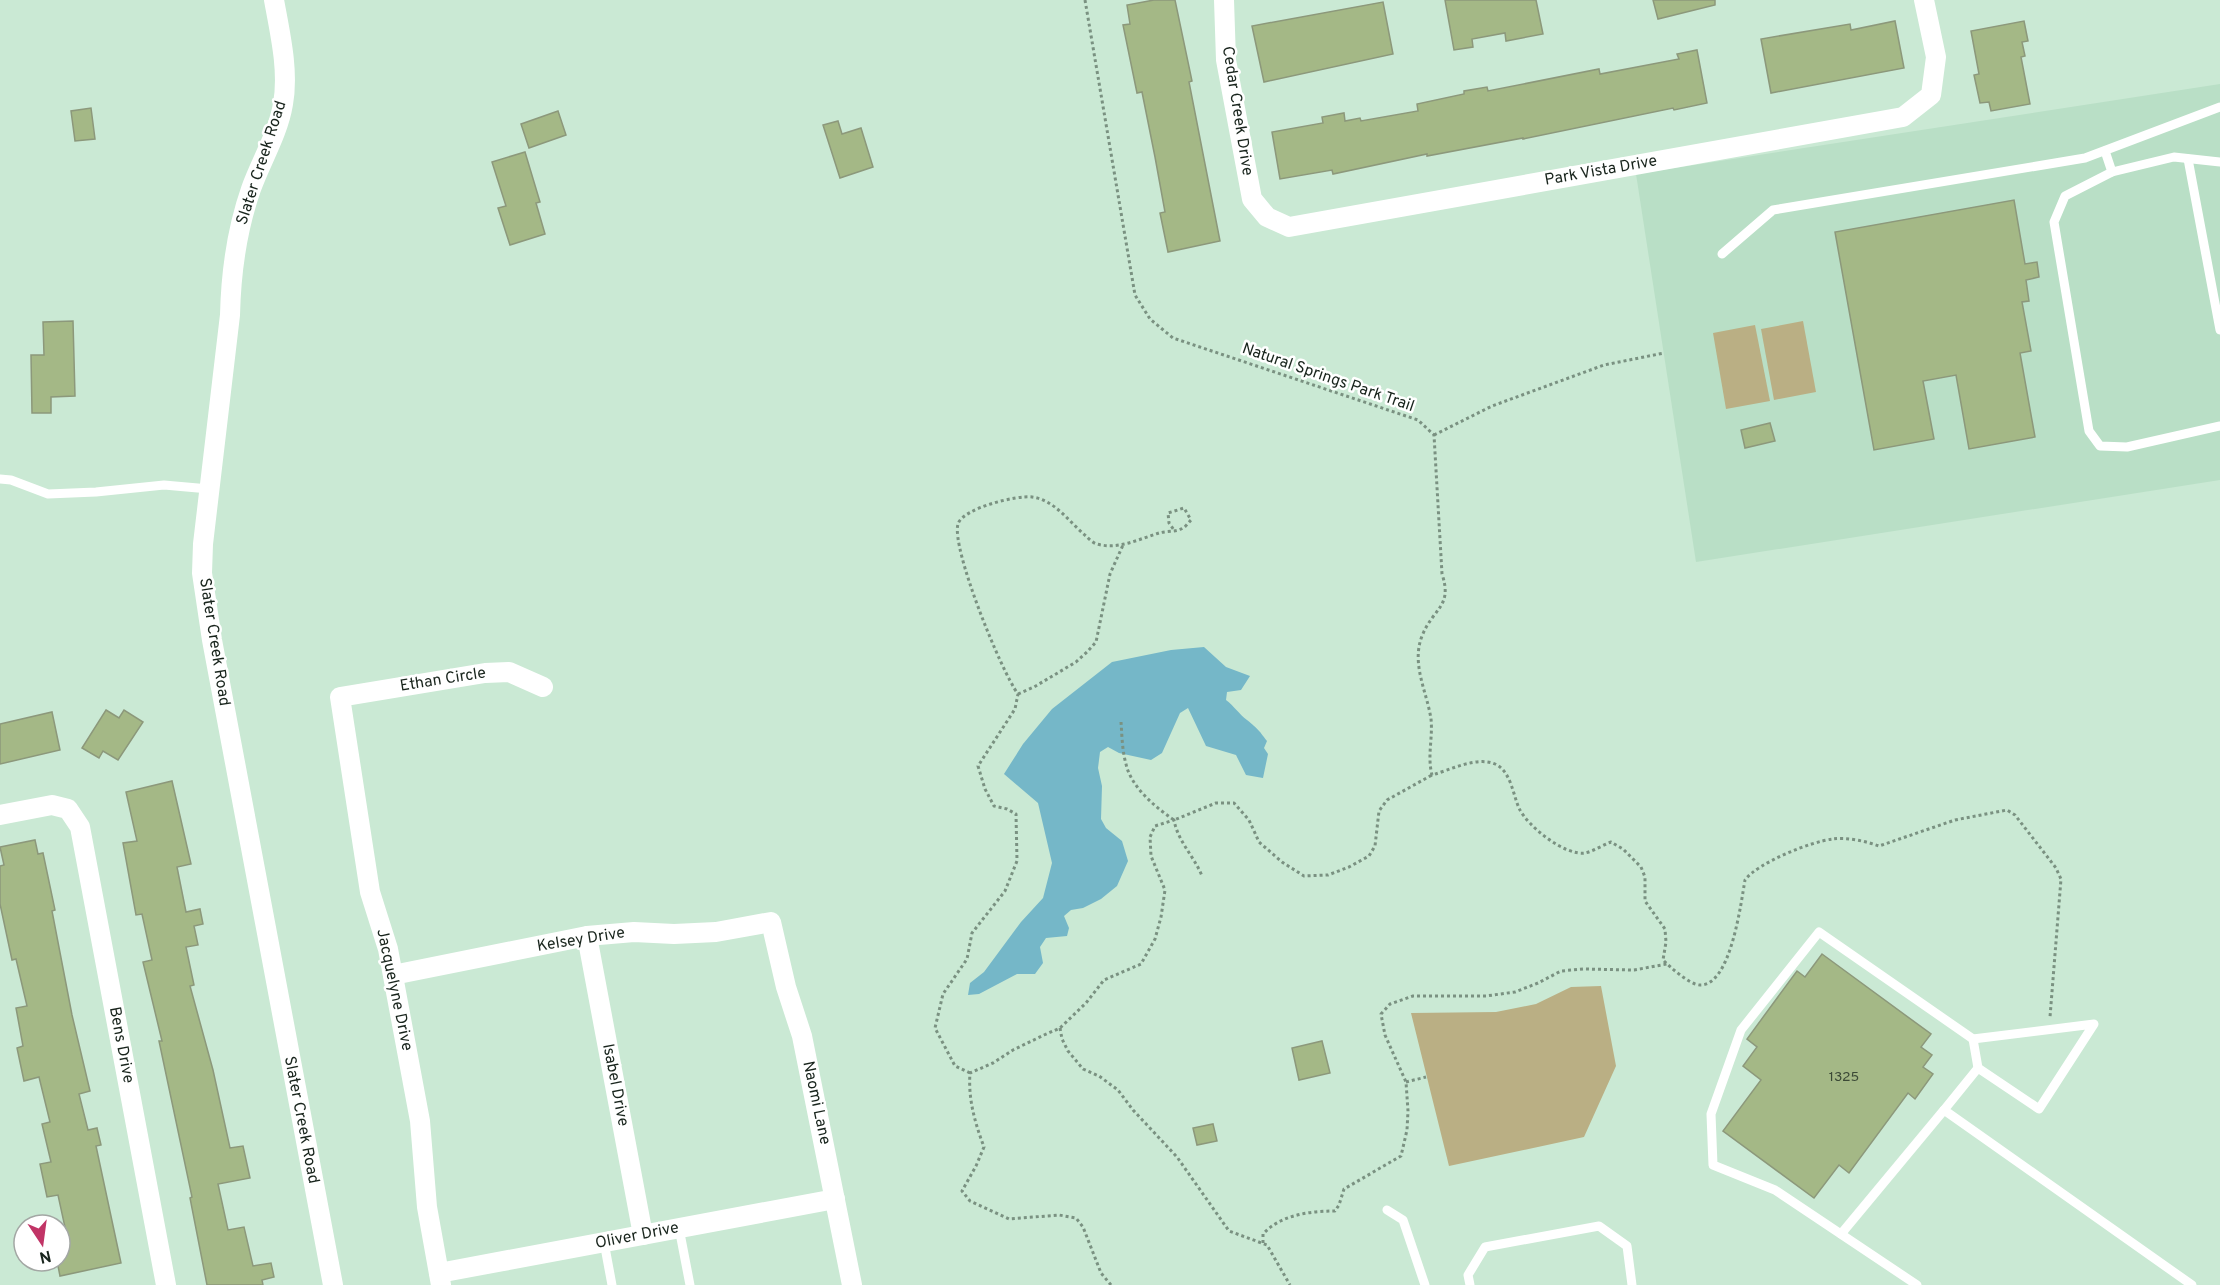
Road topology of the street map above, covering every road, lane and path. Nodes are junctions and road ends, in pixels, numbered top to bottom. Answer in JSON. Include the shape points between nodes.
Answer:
{"nodes":[{"id":1,"x":274,"y":0,"type":"edge"},
{"id":2,"x":1085,"y":0,"type":"edge"},
{"id":3,"x":1224,"y":0,"type":"edge"},
{"id":4,"x":1924,"y":0,"type":"edge"},
{"id":5,"x":2220,"y":107,"type":"edge"},
{"id":6,"x":2105,"y":151,"type":"junction"},
{"id":7,"x":2188,"y":159,"type":"junction"},
{"id":8,"x":2220,"y":162,"type":"edge"},
{"id":9,"x":2112,"y":172,"type":"junction"},
{"id":10,"x":1267,"y":217,"type":"joint"},
{"id":11,"x":1722,"y":254,"type":"dead end"},
{"id":12,"x":2220,"y":330,"type":"edge"},
{"id":13,"x":1664,"y":353,"type":"dead end"},
{"id":14,"x":2220,"y":426,"type":"edge"},
{"id":15,"x":1434,"y":435,"type":"junction"},
{"id":16,"x":0,"y":479,"type":"edge"},
{"id":17,"x":209,"y":489,"type":"junction"},
{"id":18,"x":1174,"y":530,"type":"junction"},
{"id":19,"x":1124,"y":544,"type":"junction"},
{"id":20,"x":543,"y":687,"type":"dead end"},
{"id":21,"x":1018,"y":694,"type":"junction"},
{"id":22,"x":340,"y":697,"type":"joint"},
{"id":23,"x":1120,"y":722,"type":"dead end"},
{"id":24,"x":1432,"y":775,"type":"junction"},
{"id":25,"x":0,"y":815,"type":"edge"},
{"id":26,"x":1174,"y":820,"type":"junction"},
{"id":27,"x":1202,"y":876,"type":"dead end"},
{"id":28,"x":771,"y":922,"type":"joint"},
{"id":29,"x":587,"y":936,"type":"junction"},
{"id":30,"x":1667,"y":964,"type":"junction"},
{"id":31,"x":393,"y":975,"type":"junction"},
{"id":32,"x":1060,"y":1028,"type":"junction"},
{"id":33,"x":2050,"y":1030,"type":"junction"},
{"id":34,"x":1973,"y":1040,"type":"junction"},
{"id":35,"x":1978,"y":1068,"type":"junction"},
{"id":36,"x":970,"y":1073,"type":"junction"},
{"id":37,"x":1426,"y":1077,"type":"dead end"},
{"id":38,"x":1406,"y":1082,"type":"junction"},
{"id":39,"x":1944,"y":1110,"type":"junction"},
{"id":40,"x":835,"y":1199,"type":"junction"},
{"id":41,"x":1387,"y":1210,"type":"dead end"},
{"id":42,"x":679,"y":1228,"type":"junction"},
{"id":43,"x":1841,"y":1234,"type":"junction"},
{"id":44,"x":643,"y":1235,"type":"junction"},
{"id":45,"x":604,"y":1242,"type":"junction"},
{"id":46,"x":1263,"y":1243,"type":"junction"},
{"id":47,"x":440,"y":1279,"type":"edge"},
{"id":48,"x":166,"y":1285,"type":"edge"},
{"id":49,"x":333,"y":1285,"type":"edge"},
{"id":50,"x":612,"y":1285,"type":"edge"},
{"id":51,"x":690,"y":1285,"type":"edge"},
{"id":52,"x":852,"y":1285,"type":"edge"},
{"id":53,"x":1111,"y":1285,"type":"edge"},
{"id":54,"x":1290,"y":1285,"type":"edge"},
{"id":55,"x":1425,"y":1285,"type":"edge"},
{"id":56,"x":1470,"y":1285,"type":"edge"},
{"id":57,"x":1632,"y":1285,"type":"edge"},
{"id":58,"x":1917,"y":1285,"type":"edge"},
{"id":59,"x":2192,"y":1285,"type":"edge"}],
"edges":[{"from":1,"to":17,"type":"street","name":"Slater Creek Road","via":[[284,68],[283,107],[241,225],[231,280]]},
{"from":2,"to":15,"type":"path","name":"Natural Springs Park Trail","via":[[1135,295],[1150,319],[1173,338],[1418,420]]},
{"from":3,"to":10,"type":"street","name":"Cedar Creek Drive","via":[[1226,60],[1252,200]]},
{"from":4,"to":10,"type":"street","name":"Park Vista Drive","via":[[1936,57],[1931,95],[1903,117],[1289,227]]},
{"from":5,"to":6,"type":"lane"},
{"from":6,"to":9,"type":"lane"},
{"from":6,"to":11,"type":"lane","via":[[2004,173],[1773,210]]},
{"from":7,"to":8,"type":"lane"},
{"from":7,"to":9,"type":"lane","via":[[2174,157]]},
{"from":7,"to":12,"type":"lane"},
{"from":9,"to":14,"type":"lane","via":[[2065,196],[2054,222],[2089,431],[2100,446],[2127,447]]},
{"from":13,"to":15,"type":"path","via":[[1604,365],[1492,406]]},
{"from":15,"to":24,"type":"path","via":[[1442,574],[1447,589],[1445,600],[1421,638],[1418,662],[1431,720]]},
{"from":16,"to":17,"type":"lane","via":[[48,494],[164,485]]},
{"from":17,"to":49,"type":"street","name":"Slater Creek Road","via":[[202,573],[209,618]]},
{"from":18,"to":18,"type":"path","via":[[1182,529],[1191,520],[1184,508],[1168,513]]},
{"from":18,"to":19,"type":"path"},
{"from":19,"to":21,"type":"path","via":[[1110,574],[1096,642],[1076,662]]},
{"from":19,"to":21,"type":"path","via":[[1095,544],[1051,503],[1034,497],[1008,498],[961,518],[957,536],[961,557],[996,654]]},
{"from":20,"to":22,"type":"street","name":"Ethan Circle","via":[[509,672],[485,673]]},
{"from":21,"to":36,"type":"path","via":[[1015,709],[978,766],[990,801],[1016,814],[1017,861],[1005,891],[972,933],[968,959],[943,994],[935,1028],[955,1066]]},
{"from":22,"to":31,"type":"street","name":"Jacquelyne Drive","via":[[370,892]]},
{"from":23,"to":26,"type":"path","via":[[1126,765],[1135,783]]},
{"from":24,"to":26,"type":"path","via":[[1387,800],[1379,811],[1375,846],[1369,856],[1328,875],[1304,876],[1282,862],[1259,842],[1249,820],[1234,803],[1216,803]]},
{"from":24,"to":30,"type":"path","via":[[1480,761],[1497,764],[1509,779],[1519,810],[1532,827],[1568,851],[1585,853],[1611,842],[1623,849],[1645,876],[1645,901],[1665,929],[1663,960]]},
{"from":25,"to":48,"type":"street","name":"Bens Drive","via":[[52,805],[68,809],[80,827]]},
{"from":26,"to":27,"type":"path","via":[[1176,831]]},
{"from":26,"to":32,"type":"path","via":[[1155,826],[1150,837],[1151,856],[1165,890],[1161,917],[1148,954],[1141,964],[1104,980]]},
{"from":28,"to":29,"type":"street","name":"Kelsey Drive","via":[[716,932]]},
{"from":28,"to":40,"type":"street","name":"Naomi Lane","via":[[802,1036]]},
{"from":29,"to":31,"type":"street","name":"Kelsey Drive"},
{"from":29,"to":44,"type":"street","name":"Isabel Drive"},
{"from":30,"to":33,"type":"path","via":[[1697,985],[1707,985],[1716,978],[1733,942],[1745,880],[1750,873],[1789,852],[1833,839],[1879,846],[1954,820],[2007,810],[2015,815],[2061,879]]},
{"from":30,"to":38,"type":"path","via":[[1634,970],[1560,971],[1515,992],[1413,996],[1390,1004],[1381,1014],[1385,1035]]},
{"from":31,"to":47,"type":"street","name":"Jacquelyne Drive","via":[[420,1121],[427,1207]]},
{"from":32,"to":36,"type":"path"},
{"from":32,"to":46,"type":"path","via":[[1062,1039],[1083,1069],[1118,1090],[1177,1157],[1229,1231]]},
{"from":33,"to":34,"type":"lane"},
{"from":33,"to":35,"type":"lane","via":[[2094,1024],[2039,1109]]},
{"from":34,"to":35,"type":"lane"},
{"from":34,"to":43,"type":"lane","via":[[1819,932],[1741,1030],[1711,1114],[1713,1165],[1775,1190]]},
{"from":35,"to":39,"type":"lane"},
{"from":36,"to":53,"type":"path","via":[[974,1120],[984,1147],[962,1191],[970,1201],[1010,1219],[1059,1215],[1076,1218]]},
{"from":37,"to":38,"type":"path"},
{"from":38,"to":46,"type":"path","via":[[1407,1130],[1401,1156],[1344,1189],[1335,1211],[1290,1217],[1270,1226],[1263,1234]]},
{"from":39,"to":43,"type":"lane"},
{"from":39,"to":59,"type":"lane"},
{"from":40,"to":42,"type":"street","name":"Oliver Drive"},
{"from":40,"to":52,"type":"street","name":"Naomi Lane"},
{"from":41,"to":55,"type":"lane","via":[[1403,1220]]},
{"from":42,"to":44,"type":"street","name":"Oliver Drive"},
{"from":42,"to":51,"type":"lane"},
{"from":43,"to":58,"type":"lane"},
{"from":44,"to":45,"type":"street","name":"Oliver Drive"},
{"from":45,"to":47,"type":"street","name":"Oliver Drive"},
{"from":45,"to":50,"type":"lane"},
{"from":46,"to":54,"type":"path"},
{"from":56,"to":57,"type":"lane","via":[[1468,1275],[1485,1247],[1599,1226],[1627,1246]]}]}
